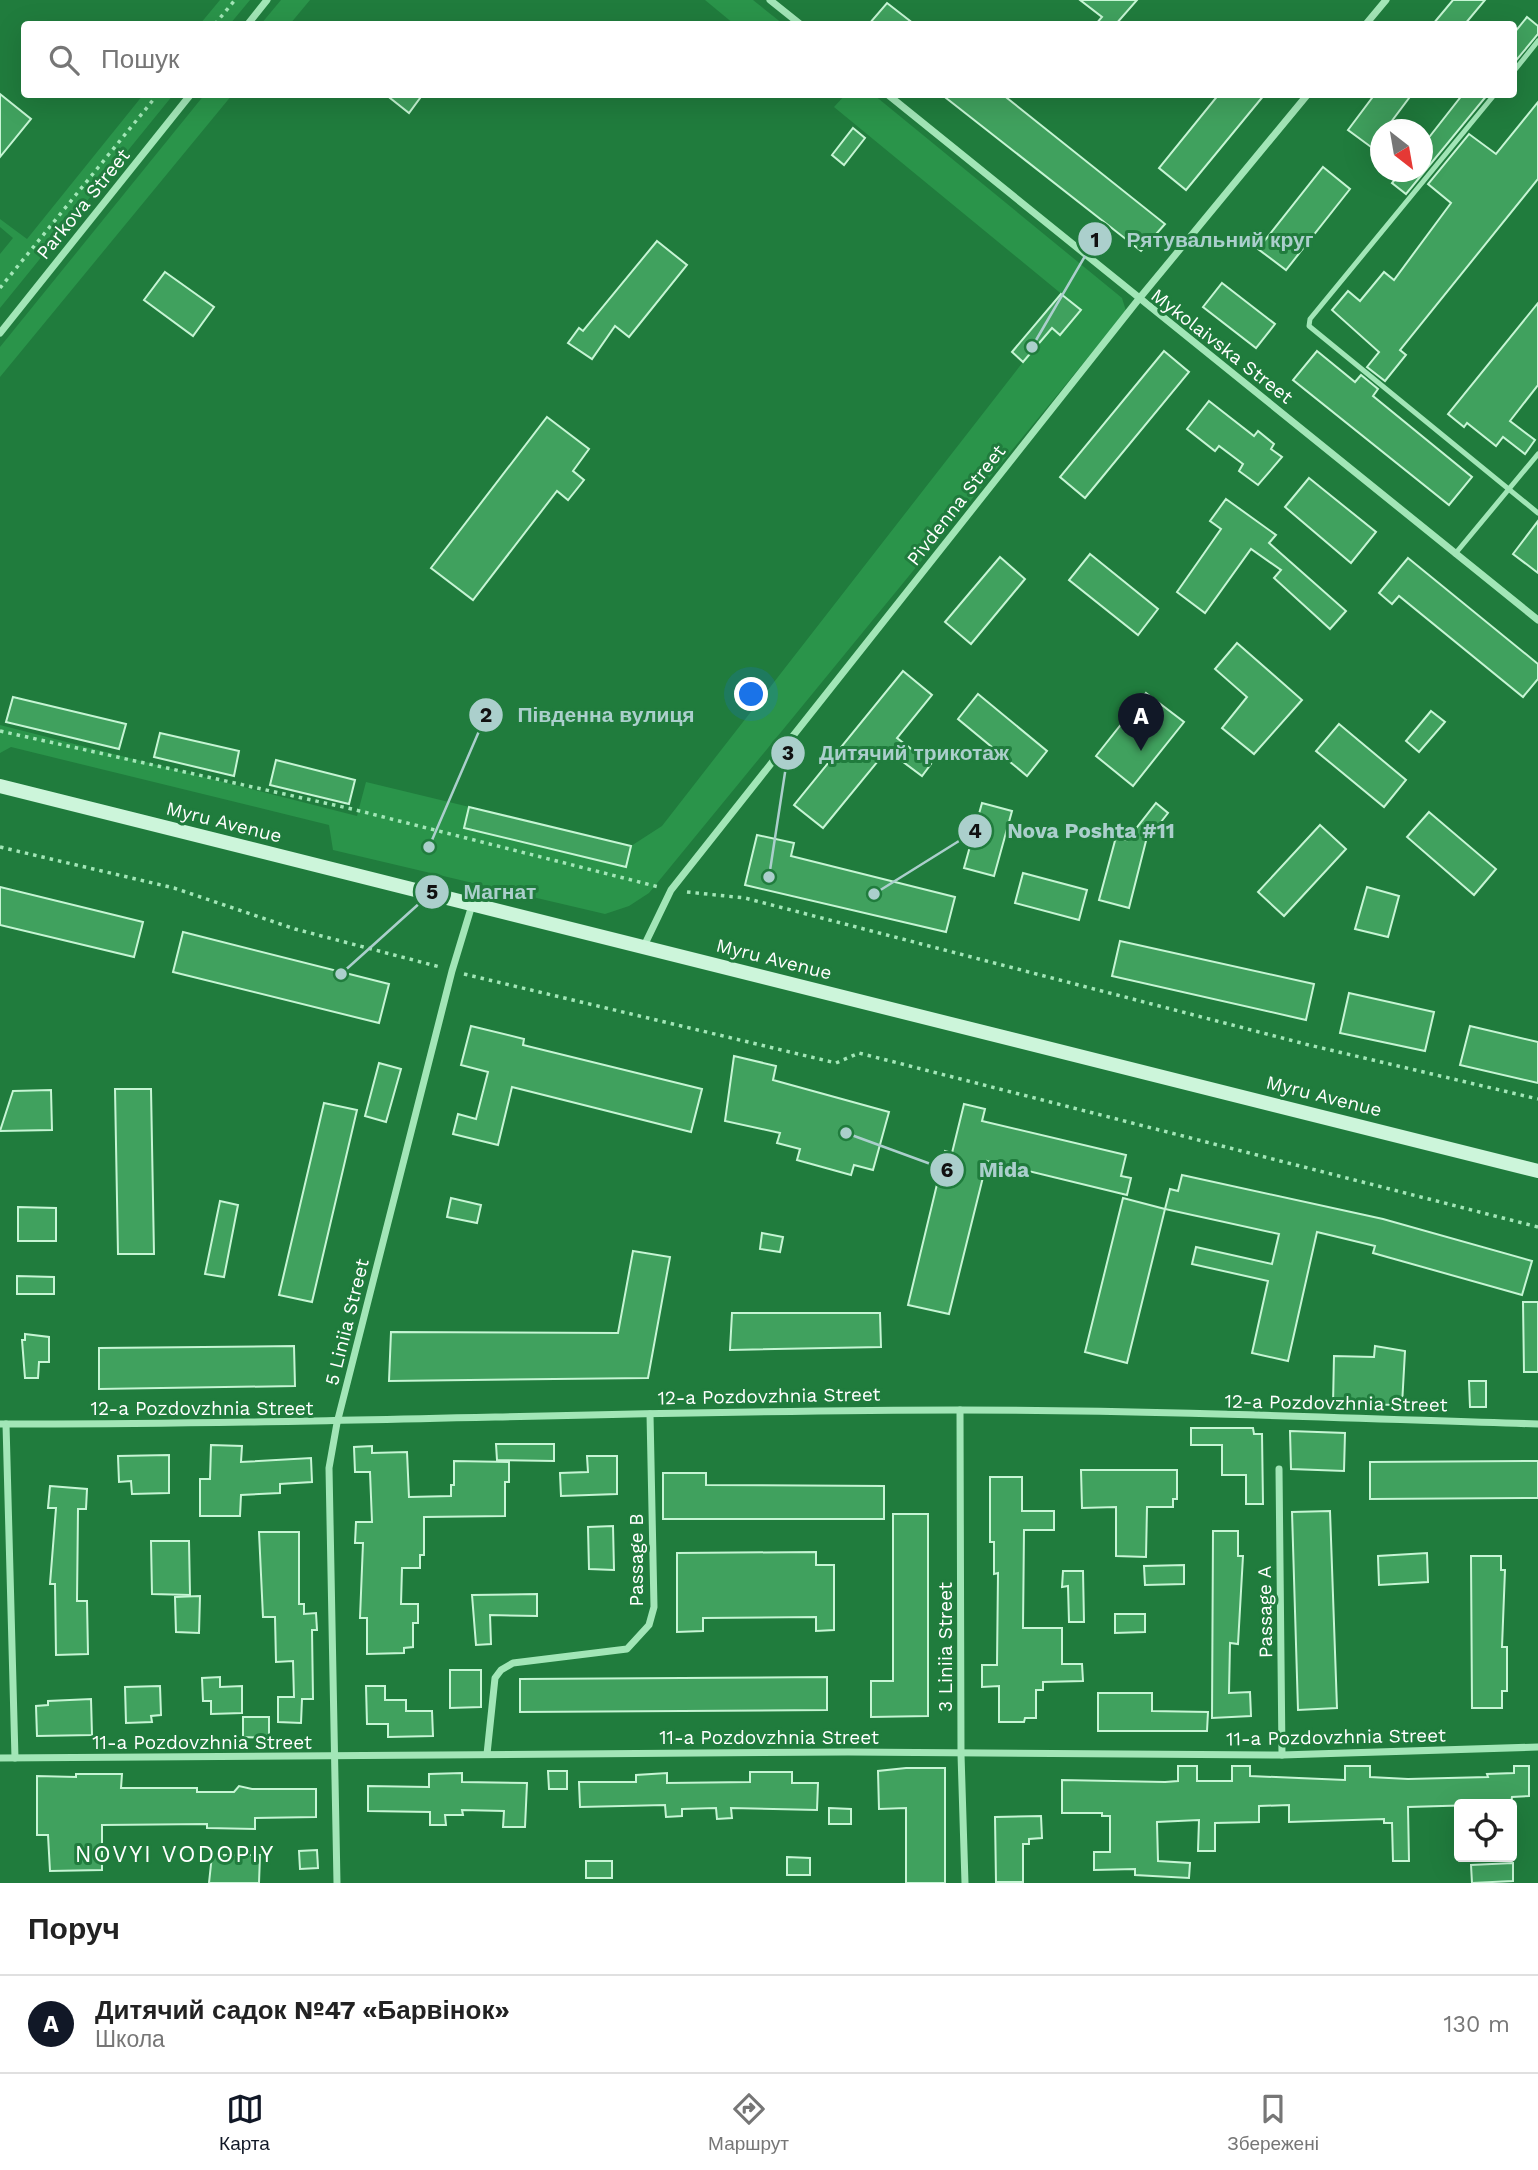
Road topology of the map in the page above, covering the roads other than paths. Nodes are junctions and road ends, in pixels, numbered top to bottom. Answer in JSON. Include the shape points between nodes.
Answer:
{"nodes":[{"id":1,"x":267,"y":0,"type":"edge"},
{"id":2,"x":770,"y":0,"type":"edge"},
{"id":3,"x":1386,"y":0,"type":"edge"},
{"id":4,"x":250,"y":21,"type":"edge"},
{"id":5,"x":796,"y":21,"type":"edge"},
{"id":6,"x":1368,"y":21,"type":"edge"},
{"id":7,"x":1538,"y":41,"type":"edge"},
{"id":8,"x":1517,"y":67,"type":"edge"},
{"id":9,"x":188,"y":98,"type":"edge"},
{"id":10,"x":892,"y":98,"type":"edge"},
{"id":11,"x":1305,"y":98,"type":"edge"},
{"id":12,"x":1492,"y":98,"type":"edge"},
{"id":13,"x":1138,"y":300,"type":"junction"},
{"id":14,"x":0,"y":333,"type":"edge"},
{"id":15,"x":1538,"y":454,"type":"edge"},
{"id":16,"x":1509,"y":490,"type":"junction"},
{"id":17,"x":1538,"y":513,"type":"edge"},
{"id":18,"x":1455,"y":554,"type":"junction"},
{"id":19,"x":1538,"y":620,"type":"edge"},
{"id":20,"x":0,"y":786,"type":"edge"},
{"id":21,"x":472,"y":905,"type":"junction"},
{"id":22,"x":644,"y":946,"type":"junction"},
{"id":23,"x":1538,"y":1171,"type":"edge"},
{"id":24,"x":960,"y":1410,"type":"junction"},
{"id":25,"x":650,"y":1414,"type":"junction"},
{"id":26,"x":337,"y":1423,"type":"junction"},
{"id":27,"x":3,"y":1424,"type":"edge"},
{"id":28,"x":1538,"y":1424,"type":"edge"},
{"id":29,"x":1279,"y":1469,"type":"dead end"},
{"id":30,"x":1538,"y":1747,"type":"edge"},
{"id":31,"x":487,"y":1754,"type":"junction"},
{"id":32,"x":961,"y":1754,"type":"junction"},
{"id":33,"x":1282,"y":1755,"type":"junction"},
{"id":34,"x":334,"y":1757,"type":"junction"},
{"id":35,"x":0,"y":1758,"type":"edge"},
{"id":36,"x":15,"y":1758,"type":"junction"},
{"id":37,"x":337,"y":1883,"type":"edge"},
{"id":38,"x":965,"y":1883,"type":"edge"}],
"edges":[{"from":1,"to":4,"type":"street"},
{"from":2,"to":5,"type":"street"},
{"from":3,"to":6,"type":"street"},
{"from":7,"to":8,"type":"lane"},
{"from":9,"to":14,"type":"street","name":"Parkova Street"},
{"from":10,"to":13,"type":"street","name":"Mykolaivska Street"},
{"from":11,"to":13,"type":"street","name":"Pivdenna Street"},
{"from":12,"to":16,"type":"lane","via":[[1310,319],[1309,326]]},
{"from":13,"to":18,"type":"street","name":"Mykolaivska Street"},
{"from":13,"to":22,"type":"street","name":"Pivdenna Street","via":[[671,890]]},
{"from":15,"to":16,"type":"lane"},
{"from":16,"to":17,"type":"lane"},
{"from":16,"to":18,"type":"lane"},
{"from":18,"to":19,"type":"street","name":"Mykolaivska Street"},
{"from":20,"to":21,"type":"main road","name":"Myru Avenue"},
{"from":21,"to":22,"type":"main road","name":"Myru Avenue"},
{"from":21,"to":26,"type":"street","name":"5 Liniia Street"},
{"from":22,"to":23,"type":"main road","name":"Myru Avenue"},
{"from":24,"to":25,"type":"street","name":"12-a Pozdovzhnia Street"},
{"from":24,"to":28,"type":"street","name":"12-a Pozdovzhnia Street"},
{"from":24,"to":32,"type":"street","name":"3 Liniia Street"},
{"from":25,"to":26,"type":"street","name":"12-a Pozdovzhnia Street"},
{"from":25,"to":31,"type":"street","name":"Passage B","via":[[654,1607],[649,1625],[627,1649],[513,1663],[500,1670],[495,1678]]},
{"from":26,"to":27,"type":"street","name":"12-a Pozdovzhnia Street"},
{"from":26,"to":34,"type":"street","name":"5 Liniia Street","via":[[330,1468]]},
{"from":27,"to":36,"type":"street"},
{"from":29,"to":33,"type":"street","name":"Passage A"},
{"from":30,"to":33,"type":"street","name":"11-a Pozdovzhnia Street"},
{"from":31,"to":32,"type":"street","name":"11-a Pozdovzhnia Street"},
{"from":31,"to":34,"type":"street","name":"11-a Pozdovzhnia Street"},
{"from":32,"to":33,"type":"street","name":"11-a Pozdovzhnia Street"},
{"from":32,"to":38,"type":"street","name":"3 Liniia Street"},
{"from":34,"to":36,"type":"street","name":"11-a Pozdovzhnia Street"},
{"from":34,"to":37,"type":"street","name":"5 Liniia Street"},
{"from":35,"to":36,"type":"street","name":"11-a Pozdovzhnia Street"}]}
